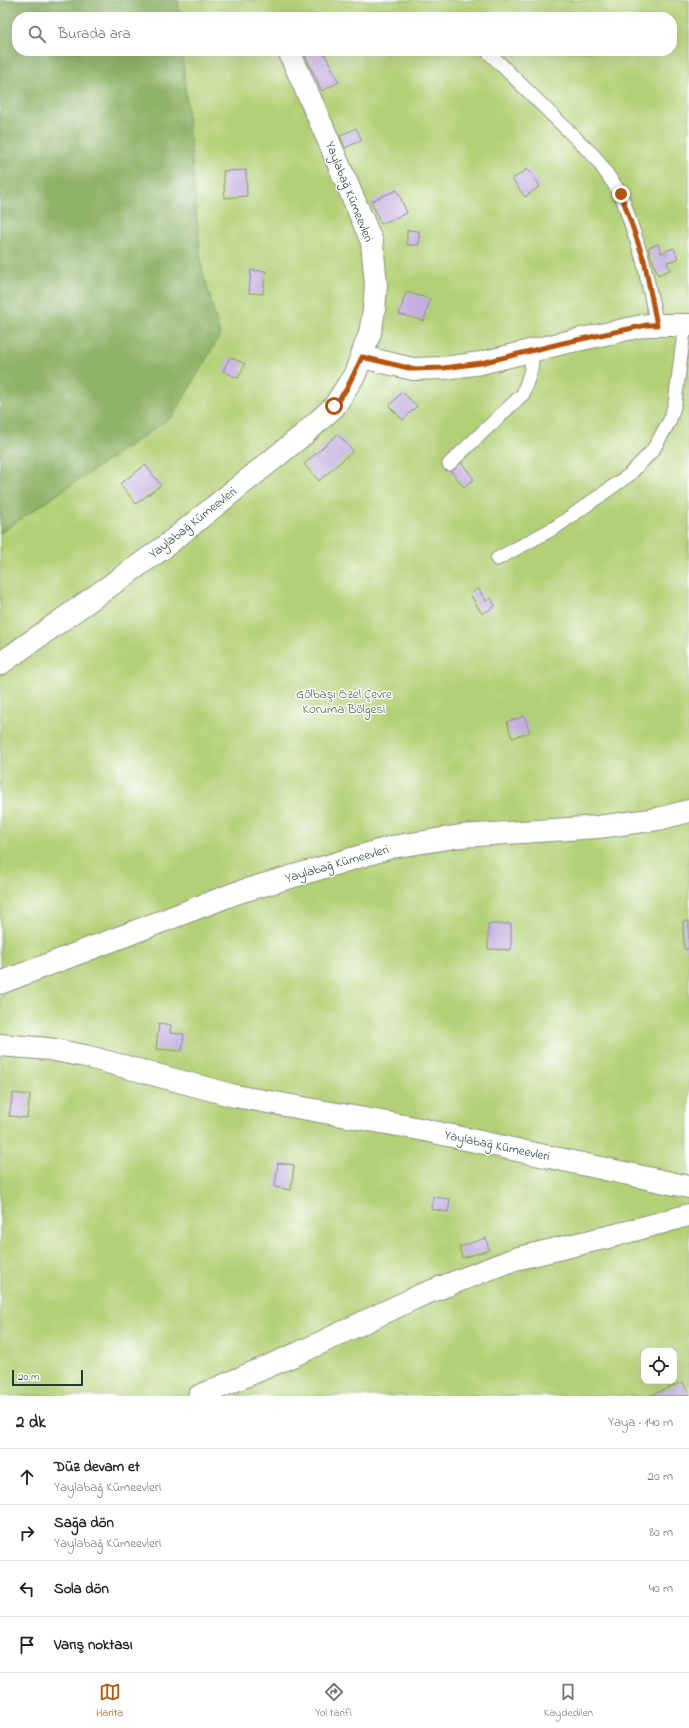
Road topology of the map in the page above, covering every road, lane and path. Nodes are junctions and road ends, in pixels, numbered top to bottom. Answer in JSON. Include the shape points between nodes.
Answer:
{"nodes":[{"id":1,"x":291,"y":56,"type":"dead end"},
{"id":2,"x":491,"y":56,"type":"edge"},
{"id":3,"x":687,"y":324,"type":"edge"},
{"id":4,"x":657,"y":325,"type":"junction"},
{"id":5,"x":533,"y":350,"type":"junction"},
{"id":6,"x":362,"y":357,"type":"junction"},
{"id":7,"x":449,"y":464,"type":"dead end"},
{"id":8,"x":497,"y":560,"type":"dead end"},
{"id":9,"x":0,"y":664,"type":"edge"},
{"id":10,"x":689,"y":811,"type":"edge"},
{"id":11,"x":0,"y":983,"type":"edge"},
{"id":12,"x":0,"y":1044,"type":"edge"},
{"id":13,"x":689,"y":1187,"type":"edge"},
{"id":14,"x":689,"y":1215,"type":"edge"},
{"id":15,"x":199,"y":1396,"type":"edge"}],
"edges":[{"from":1,"to":6,"type":"street","name":"Yaylabağ Kümeevleri","via":[[372,242],[375,303],[370,334]]},
{"from":2,"to":4,"type":"lane","via":[[594,157],[621,194],[644,260]]},
{"from":3,"to":4,"type":"street"},
{"from":3,"to":8,"type":"lane","via":[[675,403],[670,420],[654,450],[629,475],[556,527]]},
{"from":4,"to":5,"type":"street"},
{"from":5,"to":6,"type":"street","via":[[481,363],[429,369],[413,369]]},
{"from":5,"to":7,"type":"lane","via":[[531,370],[523,394]]},
{"from":6,"to":9,"type":"street","name":"Yaylabağ Kümeevleri","via":[[346,390],[319,422],[163,548]]},
{"from":10,"to":11,"type":"street","name":"Yaylabağ Kümeevleri","via":[[658,819],[598,827],[461,836],[392,848],[236,893]]},
{"from":12,"to":13,"type":"street","name":"Yaylabağ Kümeevleri","via":[[85,1056],[235,1096],[415,1128]]},
{"from":14,"to":15,"type":"street","via":[[515,1259],[419,1296]]}]}
